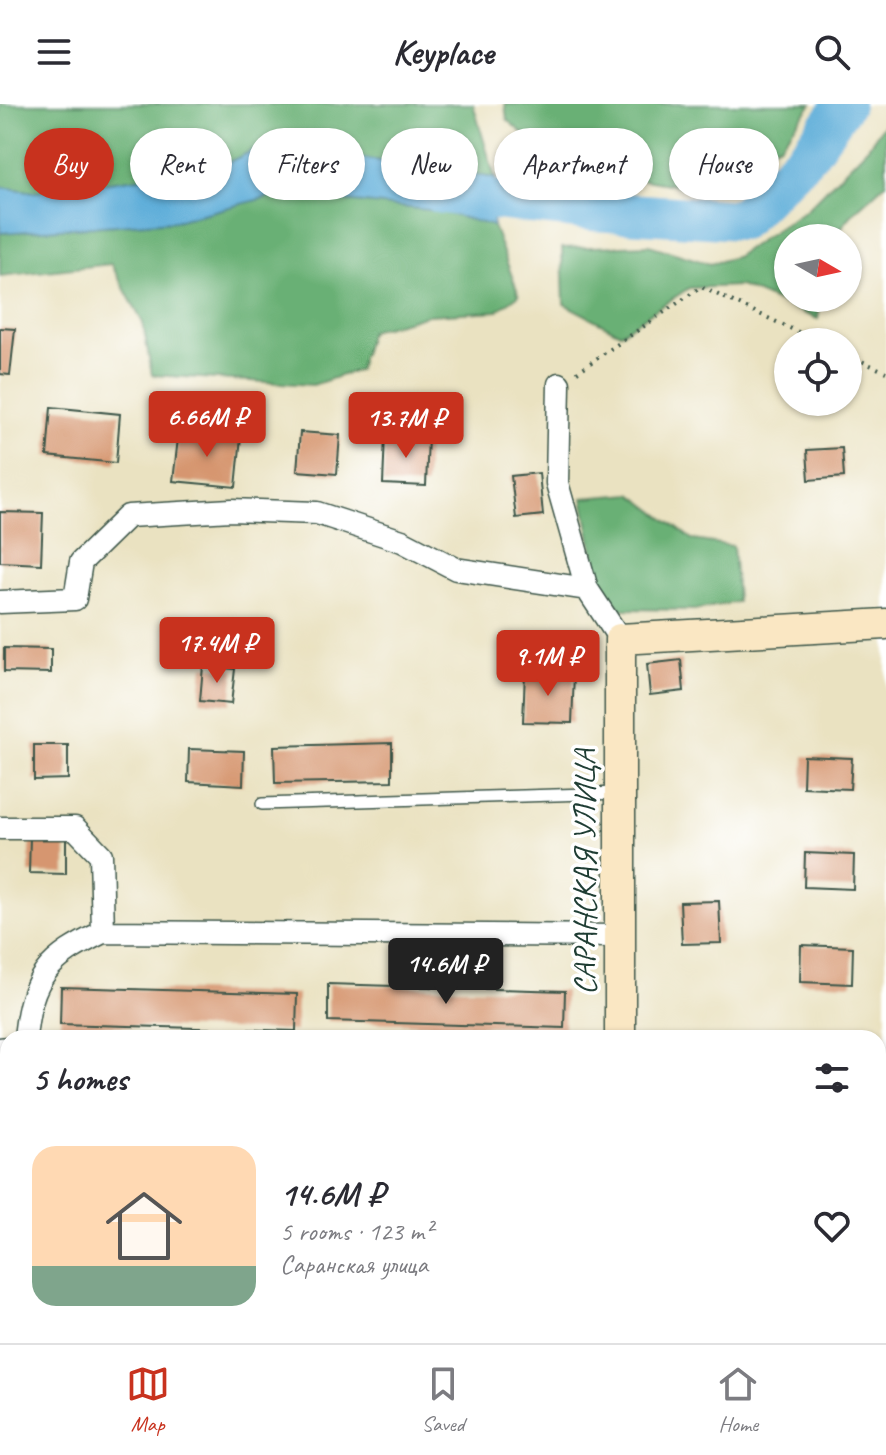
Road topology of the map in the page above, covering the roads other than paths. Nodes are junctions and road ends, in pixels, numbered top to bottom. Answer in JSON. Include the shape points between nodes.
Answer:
{"nodes":[{"id":1,"x":559,"y":384,"type":"road end"},
{"id":2,"x":587,"y":589,"type":"junction"},
{"id":3,"x":0,"y":602,"type":"edge"},
{"id":4,"x":886,"y":624,"type":"edge"},
{"id":5,"x":620,"y":639,"type":"junction"},
{"id":6,"x":619,"y":793,"type":"junction"},
{"id":7,"x":262,"y":804,"type":"dead end"},
{"id":8,"x":0,"y":828,"type":"edge"},
{"id":9,"x":103,"y":932,"type":"junction"},
{"id":10,"x":620,"y":936,"type":"junction"},
{"id":11,"x":26,"y":1030,"type":"edge"},
{"id":12,"x":620,"y":1030,"type":"edge"}],
"edges":[{"from":1,"to":2,"type":"street","via":[[557,483]]},
{"from":2,"to":3,"type":"street","via":[[456,569],[402,541],[317,513],[231,510],[128,516],[81,562],[75,599]]},
{"from":2,"to":5,"type":"street"},
{"from":4,"to":5,"type":"street"},
{"from":5,"to":6,"type":"street","name":"САРАНСКАЯ УЛИЦА"},
{"from":6,"to":7,"type":"lane"},
{"from":6,"to":10,"type":"street","name":"САРАНСКАЯ УЛИЦА"},
{"from":8,"to":9,"type":"street","via":[[75,828],[101,855]]},
{"from":9,"to":10,"type":"street"},
{"from":9,"to":11,"type":"street","via":[[75,945],[46,969],[28,1003]]},
{"from":10,"to":12,"type":"street","name":"САРАНСКАЯ УЛИЦА"}]}
